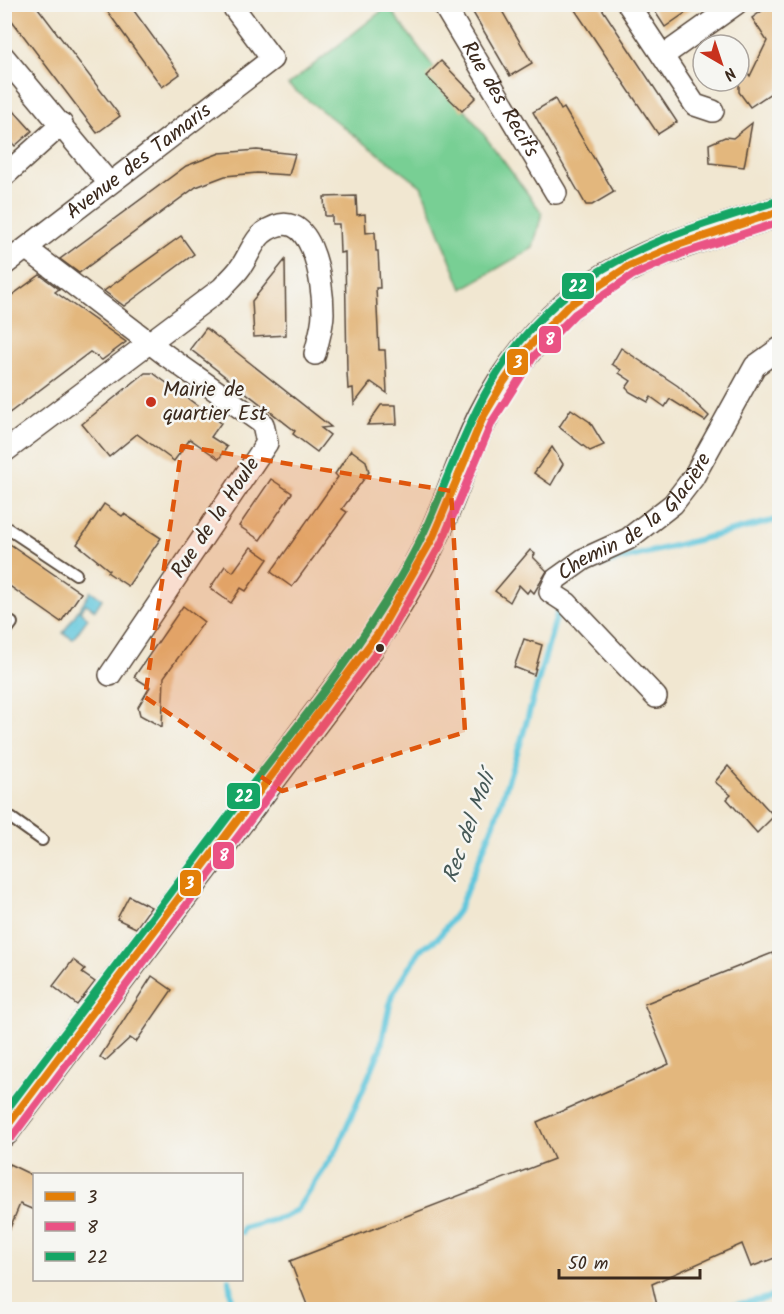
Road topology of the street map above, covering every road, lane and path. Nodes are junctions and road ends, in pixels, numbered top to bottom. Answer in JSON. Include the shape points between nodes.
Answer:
{"nodes":[{"id":1,"x":231,"y":4,"type":"edge"},
{"id":2,"x":443,"y":4,"type":"edge"},
{"id":3,"x":628,"y":4,"type":"edge"},
{"id":4,"x":736,"y":4,"type":"edge"},
{"id":5,"x":663,"y":56,"type":"junction"},
{"id":6,"x":4,"y":57,"type":"edge"},
{"id":7,"x":713,"y":111,"type":"dead end"},
{"id":8,"x":62,"y":124,"type":"junction"},
{"id":9,"x":4,"y":176,"type":"edge"},
{"id":10,"x":109,"y":183,"type":"junction"},
{"id":11,"x":556,"y":193,"type":"dead end"},
{"id":12,"x":780,"y":211,"type":"edge"},
{"id":13,"x":27,"y":249,"type":"junction"},
{"id":14,"x":4,"y":265,"type":"edge"},
{"id":15,"x":150,"y":343,"type":"junction"},
{"id":16,"x":780,"y":348,"type":"edge"},
{"id":17,"x":315,"y":354,"type":"dead end"},
{"id":18,"x":4,"y":452,"type":"edge"},
{"id":19,"x":4,"y":526,"type":"edge"},
{"id":20,"x":76,"y":574,"type":"dead end"},
{"id":21,"x":4,"y":618,"type":"edge"},
{"id":22,"x":4,"y":634,"type":"edge"},
{"id":23,"x":110,"y":675,"type":"dead end"},
{"id":24,"x":656,"y":697,"type":"dead end"},
{"id":25,"x":4,"y":813,"type":"edge"},
{"id":26,"x":42,"y":840,"type":"dead end"},
{"id":27,"x":4,"y":1131,"type":"edge"}],
"edges":[{"from":1,"to":10,"type":"street","name":"Avenue des Tamaris","via":[[272,59]]},
{"from":2,"to":11,"type":"street","name":"Rue des Recifs"},
{"from":3,"to":5,"type":"street"},
{"from":4,"to":5,"type":"street"},
{"from":5,"to":7,"type":"street","via":[[696,105]]},
{"from":6,"to":8,"type":"street"},
{"from":8,"to":9,"type":"street"},
{"from":8,"to":10,"type":"street"},
{"from":10,"to":13,"type":"street","name":"Avenue des Tamaris"},
{"from":12,"to":27,"type":"main road","via":[[646,256],[584,294],[534,342],[483,417],[432,538],[394,609],[357,664]]},
{"from":13,"to":14,"type":"street","name":"Avenue des Tamaris"},
{"from":13,"to":15,"type":"street","name":"Rue de la Houle"},
{"from":15,"to":17,"type":"street","via":[[222,288],[241,267],[261,234],[276,226],[292,226],[304,234],[315,251],[323,314]]},
{"from":15,"to":18,"type":"street"},
{"from":15,"to":23,"type":"street","name":"Rue de la Houle","via":[[263,424],[267,443]]},
{"from":16,"to":24,"type":"street","name":"Chemin de la Glacière","via":[[755,366],[693,478],[673,504],[628,539],[584,559],[556,579],[550,592]]},
{"from":19,"to":20,"type":"lane"},
{"from":21,"to":22,"type":"lane","via":[[12,623]]},
{"from":25,"to":26,"type":"lane"}]}
